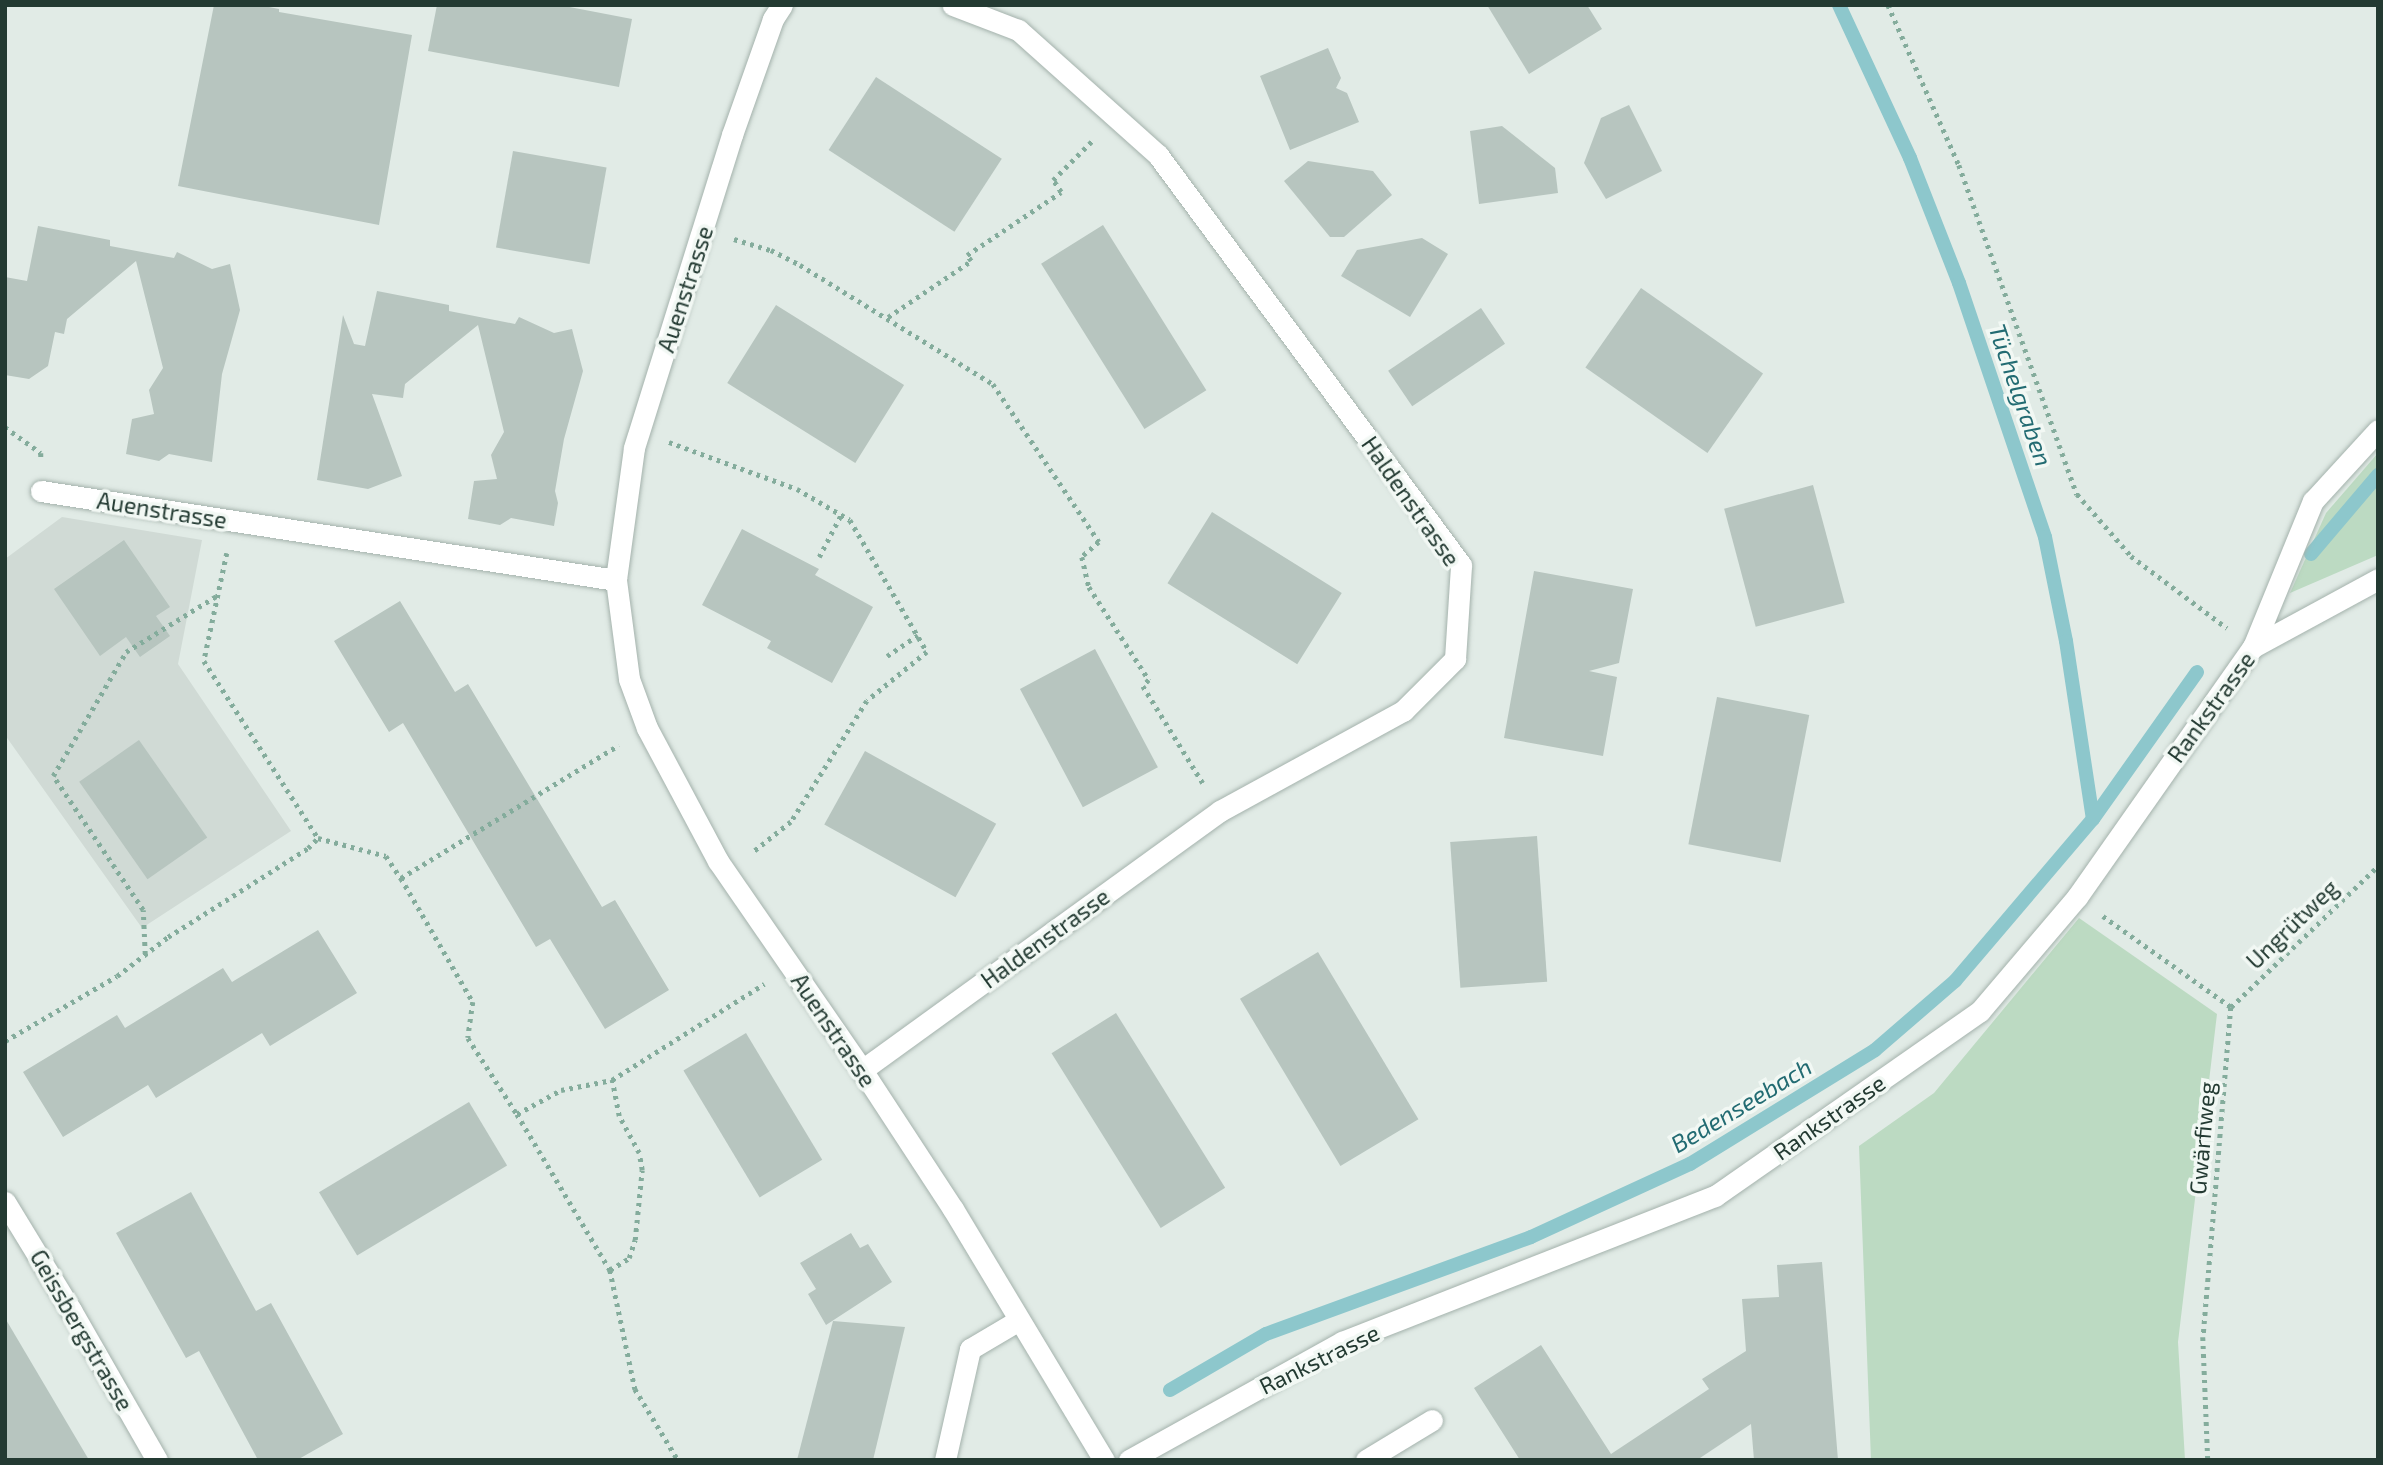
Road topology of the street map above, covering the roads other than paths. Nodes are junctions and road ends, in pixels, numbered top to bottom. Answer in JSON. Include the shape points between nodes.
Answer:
{"nodes":[{"id":1,"x":782,"y":5,"type":"edge"},
{"id":2,"x":953,"y":5,"type":"edge"},
{"id":3,"x":2378,"y":430,"type":"edge"},
{"id":4,"x":41,"y":491,"type":"road end"},
{"id":5,"x":2378,"y":579,"type":"edge"},
{"id":6,"x":616,"y":580,"type":"junction"},
{"id":7,"x":2253,"y":647,"type":"junction"},
{"id":8,"x":862,"y":1070,"type":"junction"},
{"id":9,"x":5,"y":1202,"type":"edge"},
{"id":10,"x":1019,"y":1320,"type":"junction"},
{"id":11,"x":1432,"y":1420,"type":"dead end"},
{"id":12,"x":156,"y":1460,"type":"edge"},
{"id":13,"x":945,"y":1460,"type":"edge"},
{"id":14,"x":1104,"y":1460,"type":"edge"},
{"id":15,"x":1129,"y":1460,"type":"edge"},
{"id":16,"x":1366,"y":1460,"type":"edge"}],
"edges":[{"from":1,"to":6,"type":"street","name":"Auenstrasse","via":[[732,135],[634,448]]},
{"from":2,"to":8,"type":"street","name":"Haldenstrasse","via":[[1018,30],[1158,155],[1461,565],[1455,659],[1403,711],[1220,811]]},
{"from":3,"to":7,"type":"street","via":[[2313,501]]},
{"from":4,"to":6,"type":"street","name":"Auenstrasse"},
{"from":5,"to":7,"type":"street","name":"Rankstrasse"},
{"from":6,"to":8,"type":"street","name":"Auenstrasse","via":[[629,679],[648,728],[718,861]]},
{"from":7,"to":15,"type":"street","name":"Rankstrasse","via":[[2077,898],[1980,1011],[1715,1196],[1342,1342]]},
{"from":8,"to":10,"type":"street","name":"Auenstrasse"},
{"from":9,"to":12,"type":"street","name":"Geissbergstrasse"},
{"from":10,"to":13,"type":"street","via":[[970,1349]]},
{"from":10,"to":14,"type":"street","name":"Auenstrasse"},
{"from":11,"to":16,"type":"street"}]}
